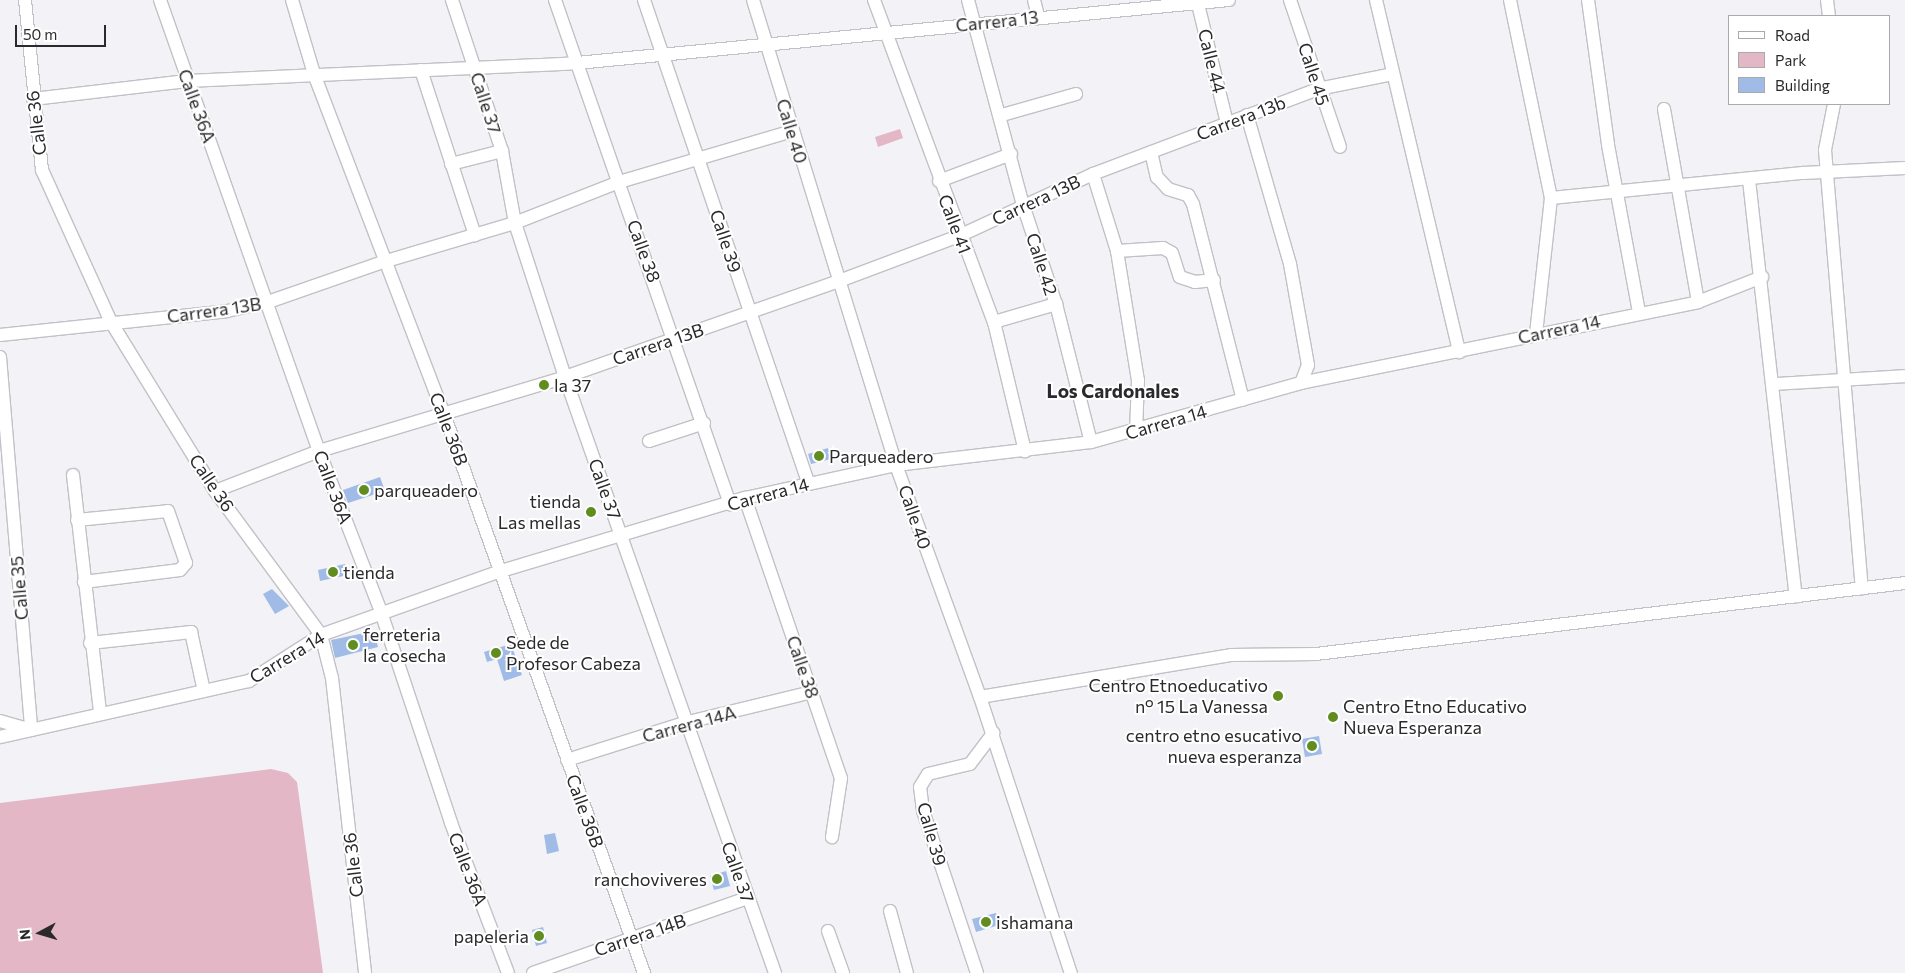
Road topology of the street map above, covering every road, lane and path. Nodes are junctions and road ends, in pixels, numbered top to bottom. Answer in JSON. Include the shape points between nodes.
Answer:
{"nodes":[{"id":1,"x":25,"y":0,"type":"edge"},
{"id":2,"x":160,"y":0,"type":"edge"},
{"id":3,"x":292,"y":0,"type":"edge"},
{"id":4,"x":452,"y":0,"type":"edge"},
{"id":5,"x":555,"y":0,"type":"edge"},
{"id":6,"x":644,"y":0,"type":"edge"},
{"id":7,"x":752,"y":0,"type":"edge"},
{"id":8,"x":874,"y":0,"type":"edge"},
{"id":9,"x":968,"y":0,"type":"edge"},
{"id":10,"x":1034,"y":0,"type":"edge"},
{"id":11,"x":1229,"y":0,"type":"edge"},
{"id":12,"x":1290,"y":0,"type":"edge"},
{"id":13,"x":1376,"y":0,"type":"edge"},
{"id":14,"x":1510,"y":0,"type":"edge"},
{"id":15,"x":1588,"y":0,"type":"edge"},
{"id":16,"x":1827,"y":0,"type":"edge"},
{"id":17,"x":1197,"y":1,"type":"edge"},
{"id":18,"x":1829,"y":15,"type":"edge"},
{"id":19,"x":1038,"y":16,"type":"junction"},
{"id":20,"x":976,"y":23,"type":"junction"},
{"id":21,"x":885,"y":33,"type":"junction"},
{"id":22,"x":765,"y":44,"type":"junction"},
{"id":23,"x":664,"y":54,"type":"junction"},
{"id":24,"x":577,"y":63,"type":"junction"},
{"id":25,"x":474,"y":68,"type":"junction"},
{"id":26,"x":421,"y":70,"type":"junction"},
{"id":27,"x":314,"y":74,"type":"junction"},
{"id":28,"x":1393,"y":74,"type":"junction"},
{"id":29,"x":187,"y":81,"type":"junction"},
{"id":30,"x":1318,"y":90,"type":"junction"},
{"id":31,"x":1076,"y":94,"type":"dead end"},
{"id":32,"x":33,"y":99,"type":"junction"},
{"id":33,"x":1834,"y":105,"type":"edge"},
{"id":34,"x":1664,"y":109,"type":"dead end"},
{"id":35,"x":1002,"y":115,"type":"junction"},
{"id":36,"x":1247,"y":115,"type":"junction"},
{"id":37,"x":1227,"y":123,"type":"junction"},
{"id":38,"x":792,"y":131,"type":"junction"},
{"id":39,"x":1340,"y":147,"type":"dead end"},
{"id":40,"x":502,"y":151,"type":"junction"},
{"id":41,"x":1151,"y":152,"type":"junction"},
{"id":42,"x":1011,"y":154,"type":"junction"},
{"id":43,"x":699,"y":159,"type":"junction"},
{"id":44,"x":451,"y":164,"type":"junction"},
{"id":45,"x":1905,"y":168,"type":"edge"},
{"id":46,"x":1827,"y":172,"type":"junction"},
{"id":47,"x":1093,"y":174,"type":"junction"},
{"id":48,"x":1749,"y":180,"type":"junction"},
{"id":49,"x":939,"y":181,"type":"junction"},
{"id":50,"x":619,"y":182,"type":"junction"},
{"id":51,"x":1678,"y":184,"type":"junction"},
{"id":52,"x":1616,"y":189,"type":"junction"},
{"id":53,"x":1551,"y":198,"type":"junction"},
{"id":54,"x":1023,"y":205,"type":"junction"},
{"id":55,"x":515,"y":223,"type":"junction"},
{"id":56,"x":475,"y":235,"type":"junction"},
{"id":57,"x":959,"y":236,"type":"junction"},
{"id":58,"x":1117,"y":251,"type":"junction"},
{"id":59,"x":383,"y":262,"type":"junction"},
{"id":60,"x":1762,"y":277,"type":"junction"},
{"id":61,"x":1214,"y":280,"type":"junction"},
{"id":62,"x":839,"y":281,"type":"junction"},
{"id":63,"x":268,"y":302,"type":"junction"},
{"id":64,"x":1698,"y":302,"type":"junction"},
{"id":65,"x":1056,"y":304,"type":"junction"},
{"id":66,"x":750,"y":312,"type":"junction"},
{"id":67,"x":1639,"y":312,"type":"junction"},
{"id":68,"x":111,"y":322,"type":"junction"},
{"id":69,"x":994,"y":322,"type":"junction"},
{"id":70,"x":1536,"y":334,"type":"junction"},
{"id":71,"x":0,"y":335,"type":"edge"},
{"id":72,"x":675,"y":338,"type":"junction"},
{"id":73,"x":1459,"y":352,"type":"junction"},
{"id":74,"x":0,"y":357,"type":"edge"},
{"id":75,"x":1308,"y":365,"type":"junction"},
{"id":76,"x":1905,"y":376,"type":"edge"},
{"id":77,"x":565,"y":377,"type":"junction"},
{"id":78,"x":1322,"y":379,"type":"junction"},
{"id":79,"x":1847,"y":380,"type":"junction"},
{"id":80,"x":1300,"y":383,"type":"junction"},
{"id":81,"x":1775,"y":384,"type":"junction"},
{"id":82,"x":1243,"y":400,"type":"junction"},
{"id":83,"x":444,"y":414,"type":"junction"},
{"id":84,"x":704,"y":424,"type":"junction"},
{"id":85,"x":1136,"y":432,"type":"junction"},
{"id":86,"x":649,"y":441,"type":"dead end"},
{"id":87,"x":1091,"y":442,"type":"junction"},
{"id":88,"x":319,"y":451,"type":"junction"},
{"id":89,"x":1026,"y":452,"type":"junction"},
{"id":90,"x":896,"y":465,"type":"junction"},
{"id":91,"x":73,"y":475,"type":"dead end"},
{"id":92,"x":808,"y":482,"type":"junction"},
{"id":93,"x":215,"y":491,"type":"junction"},
{"id":94,"x":746,"y":498,"type":"junction"},
{"id":95,"x":730,"y":504,"type":"junction"},
{"id":96,"x":78,"y":520,"type":"junction"},
{"id":97,"x":621,"y":534,"type":"junction"},
{"id":98,"x":501,"y":571,"type":"junction"},
{"id":99,"x":84,"y":582,"type":"junction"},
{"id":100,"x":1905,"y":583,"type":"edge"},
{"id":101,"x":1862,"y":588,"type":"junction"},
{"id":102,"x":1796,"y":596,"type":"junction"},
{"id":103,"x":381,"y":612,"type":"junction"},
{"id":104,"x":321,"y":634,"type":"junction"},
{"id":105,"x":90,"y":643,"type":"junction"},
{"id":106,"x":204,"y":691,"type":"junction"},
{"id":107,"x":812,"y":692,"type":"junction"},
{"id":108,"x":980,"y":697,"type":"junction"},
{"id":109,"x":100,"y":713,"type":"junction"},
{"id":110,"x":0,"y":721,"type":"edge"},
{"id":111,"x":684,"y":723,"type":"junction"},
{"id":112,"x":31,"y":730,"type":"junction"},
{"id":113,"x":993,"y":733,"type":"junction"},
{"id":114,"x":0,"y":737,"type":"edge"},
{"id":115,"x":567,"y":760,"type":"junction"},
{"id":116,"x":832,"y":837,"type":"dead end"},
{"id":117,"x":747,"y":898,"type":"junction"},
{"id":118,"x":890,"y":911,"type":"dead end"},
{"id":119,"x":828,"y":931,"type":"dead end"},
{"id":120,"x":631,"y":937,"type":"junction"},
{"id":121,"x":1068,"y":972,"type":"edge"},
{"id":122,"x":365,"y":973,"type":"edge"},
{"id":123,"x":508,"y":973,"type":"edge"},
{"id":124,"x":532,"y":973,"type":"edge"},
{"id":125,"x":644,"y":973,"type":"edge"},
{"id":126,"x":775,"y":973,"type":"edge"},
{"id":127,"x":843,"y":973,"type":"edge"},
{"id":128,"x":907,"y":973,"type":"edge"},
{"id":129,"x":977,"y":973,"type":"edge"}],
"edges":[{"from":1,"to":32,"type":"street","name":"Calle 36"},
{"from":2,"to":29,"type":"street","name":"Calle 36A"},
{"from":3,"to":27,"type":"street","name":"Calle 36B"},
{"from":4,"to":25,"type":"street","name":"Calle 37"},
{"from":5,"to":24,"type":"street","name":"Calle 38"},
{"from":6,"to":23,"type":"street","name":"Calle 39"},
{"from":7,"to":22,"type":"street","name":"Calle 40"},
{"from":8,"to":21,"type":"street","name":"Calle 41"},
{"from":9,"to":20,"type":"street","name":"Calle 42"},
{"from":10,"to":19,"type":"street"},
{"from":11,"to":17,"type":"street","name":"Carrera 13"},
{"from":12,"to":30,"type":"street","name":"Calle 45"},
{"from":13,"to":28,"type":"street"},
{"from":14,"to":53,"type":"street"},
{"from":15,"to":52,"type":"street"},
{"from":16,"to":18,"type":"street"},
{"from":17,"to":19,"type":"street","name":"Carrera 13"},
{"from":17,"to":37,"type":"street","name":"Calle 44"},
{"from":19,"to":20,"type":"street","name":"Carrera 13"},
{"from":20,"to":21,"type":"street","name":"Carrera 13"},
{"from":20,"to":35,"type":"street","name":"Calle 42"},
{"from":21,"to":22,"type":"street","name":"Carrera 13"},
{"from":21,"to":49,"type":"street","name":"Calle 41"},
{"from":22,"to":23,"type":"street","name":"Carrera 13"},
{"from":22,"to":38,"type":"street","name":"Calle 40"},
{"from":23,"to":24,"type":"street","name":"Carrera 13"},
{"from":23,"to":43,"type":"street","name":"Calle 39"},
{"from":24,"to":25,"type":"street","name":"Carrera 13"},
{"from":24,"to":50,"type":"street","name":"Calle 38"},
{"from":25,"to":26,"type":"street","name":"Carrera 13"},
{"from":25,"to":40,"type":"street","name":"Calle 37"},
{"from":26,"to":27,"type":"street","name":"Carrera 13"},
{"from":26,"to":44,"type":"street"},
{"from":27,"to":29,"type":"street","name":"Carrera 13"},
{"from":27,"to":59,"type":"street","name":"Calle 36B"},
{"from":28,"to":30,"type":"street","name":"Carrera 13b"},
{"from":28,"to":73,"type":"street"},
{"from":29,"to":32,"type":"street","name":"Carrera 13"},
{"from":29,"to":63,"type":"street","name":"Calle 36A"},
{"from":30,"to":36,"type":"street","name":"Carrera 13b"},
{"from":30,"to":39,"type":"street","name":"Calle 45"},
{"from":31,"to":35,"type":"street"},
{"from":32,"to":68,"type":"street","name":"Calle 36","via":[[42,170]]},
{"from":33,"to":46,"type":"street","via":[[1825,150]]},
{"from":34,"to":51,"type":"street"},
{"from":35,"to":42,"type":"street","name":"Calle 42"},
{"from":36,"to":37,"type":"street","name":"Carrera 13b"},
{"from":36,"to":75,"type":"street","via":[[1290,264]]},
{"from":37,"to":41,"type":"street","name":"Carrera 13b"},
{"from":38,"to":43,"type":"street","name":"Carrera 13B"},
{"from":38,"to":62,"type":"street","name":"Calle 40"},
{"from":40,"to":44,"type":"street"},
{"from":40,"to":55,"type":"street","name":"Calle 37"},
{"from":41,"to":47,"type":"street","name":"Carrera 13b"},
{"from":41,"to":61,"type":"street","via":[[1157,177],[1168,189],[1188,195],[1194,204]]},
{"from":42,"to":49,"type":"street"},
{"from":42,"to":54,"type":"street","name":"Calle 42"},
{"from":43,"to":50,"type":"street","name":"Carrera 13B"},
{"from":43,"to":66,"type":"street","name":"Calle 39"},
{"from":44,"to":56,"type":"street"},
{"from":45,"to":46,"type":"street"},
{"from":46,"to":48,"type":"street"},
{"from":46,"to":79,"type":"street"},
{"from":47,"to":54,"type":"street","name":"Carrera 13B"},
{"from":47,"to":58,"type":"street"},
{"from":48,"to":51,"type":"street"},
{"from":48,"to":60,"type":"street"},
{"from":49,"to":57,"type":"street","name":"Calle 41"},
{"from":50,"to":55,"type":"street","name":"Carrera 13B"},
{"from":50,"to":72,"type":"street","name":"Calle 38"},
{"from":51,"to":52,"type":"street"},
{"from":51,"to":64,"type":"street"},
{"from":52,"to":53,"type":"street"},
{"from":52,"to":67,"type":"street"},
{"from":53,"to":70,"type":"street"},
{"from":54,"to":57,"type":"street","name":"Carrera 13B"},
{"from":54,"to":65,"type":"street","name":"Calle 42"},
{"from":55,"to":56,"type":"street","name":"Carrera 13B"},
{"from":55,"to":77,"type":"street","name":"Calle 37"},
{"from":56,"to":59,"type":"street","name":"Carrera 13B"},
{"from":57,"to":62,"type":"street","name":"Carrera 13B"},
{"from":57,"to":69,"type":"street","name":"Calle 41"},
{"from":58,"to":61,"type":"street","via":[[1163,248],[1172,253],[1180,277],[1195,282]]},
{"from":58,"to":85,"type":"street","via":[[1138,380]]},
{"from":59,"to":63,"type":"street","name":"Carrera 13B"},
{"from":59,"to":83,"type":"street","name":"Calle 36B"},
{"from":60,"to":64,"type":"street","name":"Carrera 14"},
{"from":60,"to":81,"type":"street"},
{"from":61,"to":82,"type":"street"},
{"from":62,"to":66,"type":"street","name":"Carrera 13B"},
{"from":62,"to":90,"type":"street","name":"Calle 40"},
{"from":63,"to":68,"type":"street","name":"Carrera 13B","via":[[227,311]]},
{"from":63,"to":88,"type":"street","name":"Calle 36A"},
{"from":64,"to":67,"type":"street","name":"Carrera 14"},
{"from":65,"to":69,"type":"street"},
{"from":65,"to":87,"type":"street","name":"Calle 42"},
{"from":66,"to":72,"type":"street","name":"Carrera 13B"},
{"from":66,"to":92,"type":"street","name":"Calle 39"},
{"from":67,"to":70,"type":"street","name":"Carrera 14"},
{"from":68,"to":71,"type":"street","name":"Carrera 13B"},
{"from":68,"to":93,"type":"street","name":"Calle 36"},
{"from":69,"to":89,"type":"street","name":"Calle 41"},
{"from":70,"to":73,"type":"street","name":"Carrera 14"},
{"from":72,"to":77,"type":"street","name":"Carrera 13B"},
{"from":72,"to":84,"type":"street","name":"Calle 38"},
{"from":73,"to":78,"type":"street","name":"Carrera 14"},
{"from":74,"to":112,"type":"street","name":"Calle 35"},
{"from":75,"to":78,"type":"street"},
{"from":75,"to":80,"type":"street"},
{"from":76,"to":79,"type":"street"},
{"from":77,"to":83,"type":"street","name":"Carrera 13B"},
{"from":77,"to":97,"type":"street","name":"Calle 37"},
{"from":78,"to":80,"type":"street","name":"Carrera 14"},
{"from":79,"to":81,"type":"street"},
{"from":79,"to":101,"type":"street"},
{"from":80,"to":82,"type":"street","name":"Carrera 14"},
{"from":81,"to":102,"type":"street"},
{"from":82,"to":85,"type":"street","name":"Carrera 14"},
{"from":83,"to":88,"type":"street","name":"Carrera 13B"},
{"from":83,"to":98,"type":"street","name":"Calle 36B"},
{"from":84,"to":86,"type":"street"},
{"from":84,"to":95,"type":"street","name":"Calle 38"},
{"from":85,"to":87,"type":"street","name":"Carrera 14"},
{"from":87,"to":89,"type":"street","name":"Carrera 14"},
{"from":88,"to":93,"type":"street","name":"Carrera 13B"},
{"from":88,"to":103,"type":"street","name":"Calle 36A"},
{"from":89,"to":90,"type":"street","name":"Carrera 14"},
{"from":90,"to":92,"type":"street","name":"Carrera 14"},
{"from":90,"to":108,"type":"street","name":"Calle 40"},
{"from":91,"to":96,"type":"street"},
{"from":92,"to":94,"type":"street","name":"Carrera 14"},
{"from":93,"to":104,"type":"street","name":"Calle 36"},
{"from":94,"to":95,"type":"street","name":"Carrera 14"},
{"from":94,"to":107,"type":"street","name":"Calle 38"},
{"from":95,"to":97,"type":"street","name":"Carrera 14"},
{"from":96,"to":99,"type":"street"},
{"from":96,"to":99,"type":"street","via":[[168,511],[186,563],[180,570]]},
{"from":97,"to":98,"type":"street","name":"Carrera 14"},
{"from":97,"to":111,"type":"street","name":"Calle 37"},
{"from":98,"to":103,"type":"street","name":"Carrera 14"},
{"from":98,"to":115,"type":"street","name":"Calle 36B"},
{"from":99,"to":105,"type":"street"},
{"from":100,"to":101,"type":"street"},
{"from":101,"to":102,"type":"street"},
{"from":102,"to":108,"type":"street","via":[[1316,654],[1231,655]]},
{"from":103,"to":104,"type":"street","name":"Carrera 14"},
{"from":103,"to":123,"type":"street","name":"Calle 36A","via":[[451,823]]},
{"from":104,"to":106,"type":"street","name":"Carrera 14","via":[[249,681]]},
{"from":104,"to":122,"type":"street","name":"Calle 36","via":[[332,678]]},
{"from":105,"to":106,"type":"street","via":[[190,632]]},
{"from":105,"to":109,"type":"street"},
{"from":106,"to":109,"type":"street","name":"Carrera 14"},
{"from":107,"to":111,"type":"street","name":"Carrera 14A"},
{"from":107,"to":116,"type":"street","name":"Calle 38","via":[[841,778]]},
{"from":108,"to":113,"type":"street","name":"Calle 40"},
{"from":109,"to":112,"type":"street","name":"Carrera 14"},
{"from":110,"to":112,"type":"street"},
{"from":111,"to":115,"type":"street","name":"Carrera 14A"},
{"from":111,"to":117,"type":"street","name":"Calle 37"},
{"from":112,"to":114,"type":"street"},
{"from":113,"to":121,"type":"street","name":"Calle 40"},
{"from":113,"to":129,"type":"street","name":"Calle 39","via":[[970,764],[928,774],[920,787],[923,811]]},
{"from":115,"to":120,"type":"street","name":"Calle 36B"},
{"from":117,"to":120,"type":"street","name":"Carrera 14B"},
{"from":117,"to":126,"type":"street","name":"Calle 37"},
{"from":118,"to":128,"type":"street"},
{"from":119,"to":127,"type":"street"},
{"from":120,"to":124,"type":"street","name":"Carrera 14B"},
{"from":120,"to":125,"type":"street","name":"Calle 36B"}]}
